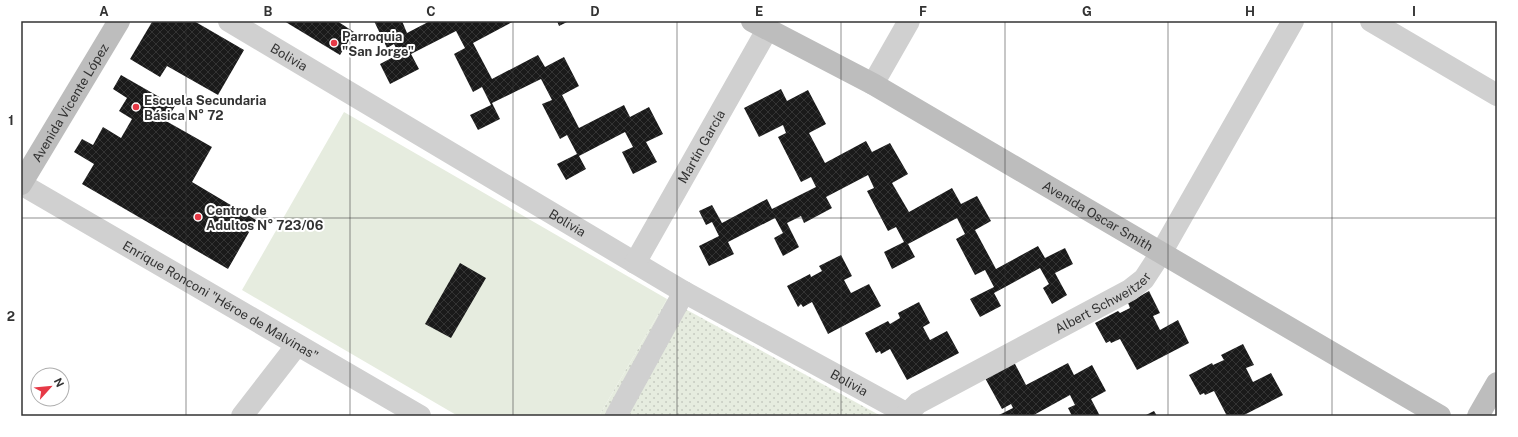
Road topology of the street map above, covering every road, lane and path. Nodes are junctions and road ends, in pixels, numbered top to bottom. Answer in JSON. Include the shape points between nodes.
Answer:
{"nodes":[{"id":1,"x":119,"y":21,"type":"edge"},
{"id":2,"x":229,"y":21,"type":"edge"},
{"id":3,"x":909,"y":21,"type":"edge"},
{"id":4,"x":1293,"y":21,"type":"edge"},
{"id":5,"x":1371,"y":21,"type":"edge"},
{"id":6,"x":760,"y":26,"type":"edge"},
{"id":7,"x":872,"y":84,"type":"junction"},
{"id":8,"x":1497,"y":95,"type":"edge"},
{"id":9,"x":21,"y":184,"type":"edge"},
{"id":10,"x":1162,"y":253,"type":"junction"},
{"id":11,"x":635,"y":263,"type":"junction"},
{"id":12,"x":684,"y":292,"type":"junction"},
{"id":13,"x":297,"y":345,"type":"junction"},
{"id":14,"x":1497,"y":383,"type":"edge"},
{"id":15,"x":909,"y":415,"type":"edge"},
{"id":16,"x":242,"y":416,"type":"edge"},
{"id":17,"x":420,"y":416,"type":"edge"},
{"id":18,"x":616,"y":416,"type":"edge"},
{"id":19,"x":1440,"y":416,"type":"edge"},
{"id":20,"x":1478,"y":416,"type":"edge"}],
"edges":[{"from":1,"to":9,"type":"main road","name":"Avenida Vicente López"},
{"from":2,"to":11,"type":"street","name":"Bolivia"},
{"from":3,"to":7,"type":"street"},
{"from":4,"to":10,"type":"street","name":"Albert Schweitzer"},
{"from":5,"to":8,"type":"street"},
{"from":6,"to":7,"type":"main road","name":"Avenida Oscar Smith"},
{"from":6,"to":11,"type":"street","name":"Martín García"},
{"from":7,"to":10,"type":"main road","name":"Avenida Oscar Smith"},
{"from":9,"to":13,"type":"street","name":"Enrique Ronconi \"Héroe de Malvinas\""},
{"from":10,"to":15,"type":"street","name":"Albert Schweitzer","via":[[1144,279],[1130,290],[918,403]]},
{"from":10,"to":19,"type":"main road","name":"Avenida Oscar Smith"},
{"from":11,"to":12,"type":"street","name":"Bolivia"},
{"from":12,"to":15,"type":"street","name":"Bolivia"},
{"from":12,"to":18,"type":"street"},
{"from":13,"to":16,"type":"street"},
{"from":13,"to":17,"type":"street","name":"Enrique Ronconi \"Héroe de Malvinas\""},
{"from":14,"to":20,"type":"main road"}]}
